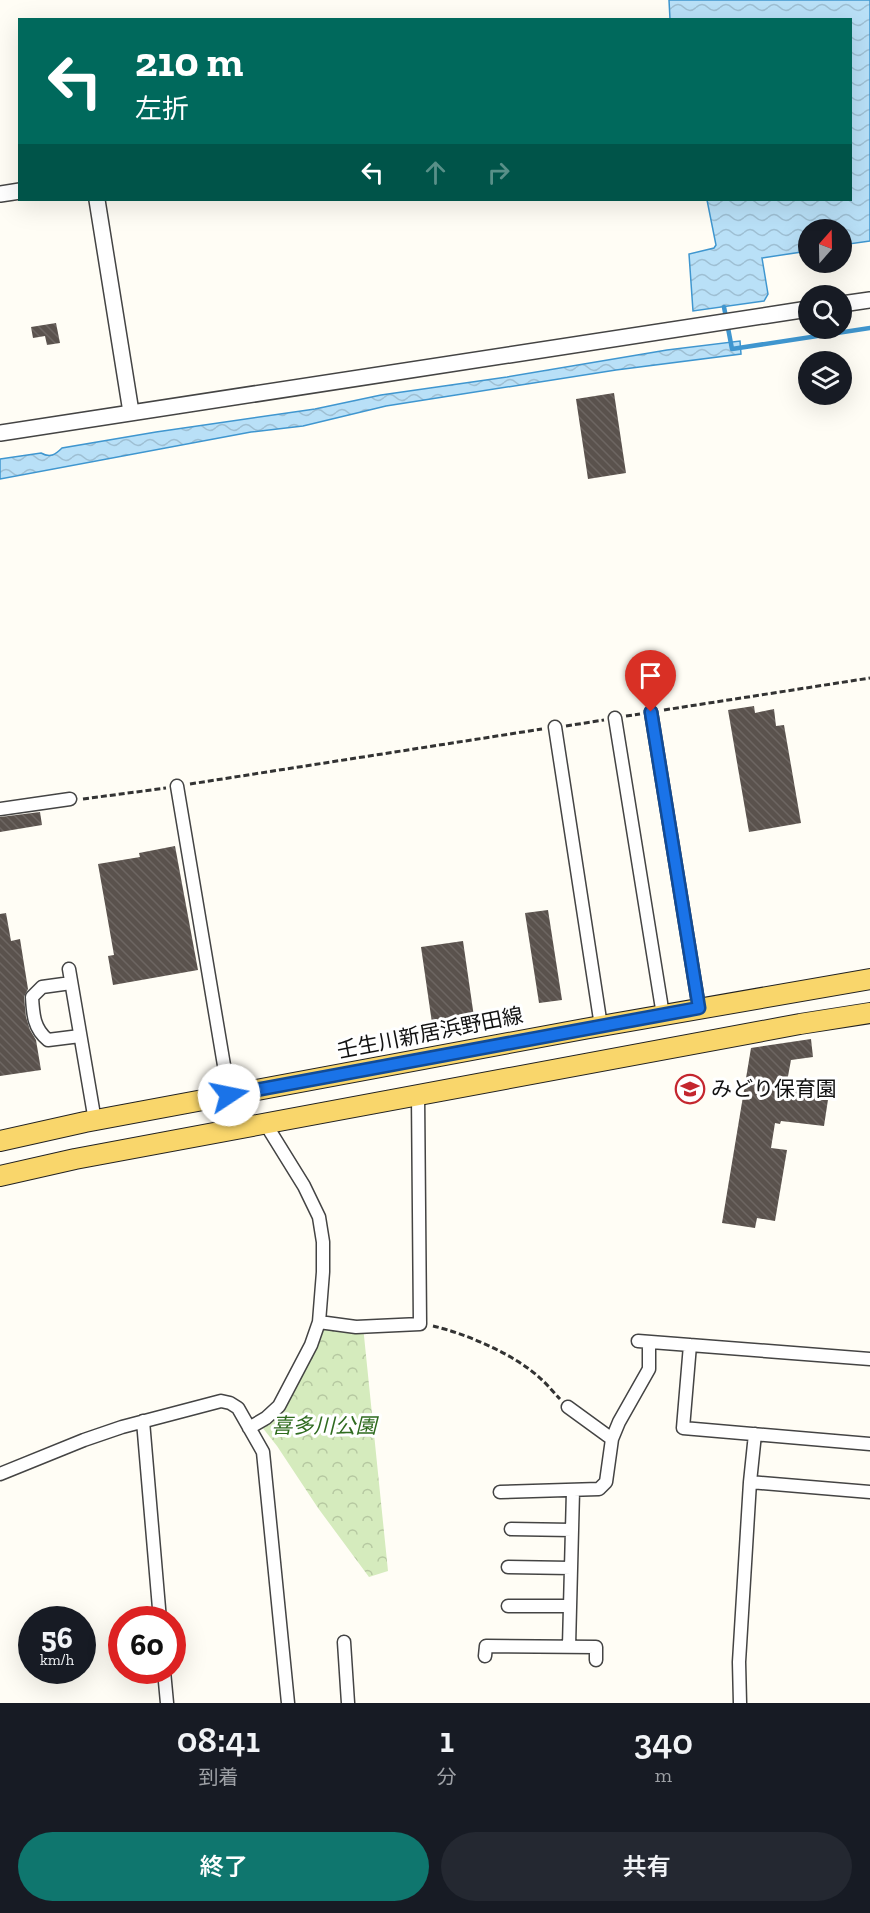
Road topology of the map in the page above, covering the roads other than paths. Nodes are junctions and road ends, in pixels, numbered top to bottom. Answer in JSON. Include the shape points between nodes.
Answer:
{"nodes":[{"id":1,"x":18,"y":191,"type":"edge"},
{"id":2,"x":0,"y":194,"type":"edge"},
{"id":3,"x":97,"y":201,"type":"edge"},
{"id":4,"x":870,"y":300,"type":"edge"},
{"id":5,"x":852,"y":303,"type":"edge"},
{"id":6,"x":798,"y":311,"type":"edge"},
{"id":7,"x":131,"y":412,"type":"junction"},
{"id":8,"x":0,"y":433,"type":"edge"},
{"id":9,"x":651,"y":712,"type":"road end"},
{"id":10,"x":615,"y":718,"type":"road end"},
{"id":11,"x":555,"y":727,"type":"road end"},
{"id":12,"x":177,"y":786,"type":"road end"},
{"id":13,"x":70,"y":799,"type":"road end"},
{"id":14,"x":0,"y":809,"type":"edge"},
{"id":15,"x":69,"y":969,"type":"dead end"},
{"id":16,"x":870,"y":980,"type":"edge"},
{"id":17,"x":71,"y":983,"type":"junction"},
{"id":18,"x":699,"y":1008,"type":"junction"},
{"id":19,"x":870,"y":1013,"type":"edge"},
{"id":20,"x":663,"y":1015,"type":"junction"},
{"id":21,"x":600,"y":1026,"type":"junction"},
{"id":22,"x":80,"y":1036,"type":"junction"},
{"id":23,"x":229,"y":1095,"type":"junction"},
{"id":24,"x":418,"y":1095,"type":"junction"},
{"id":25,"x":95,"y":1120,"type":"junction"},
{"id":26,"x":265,"y":1123,"type":"junction"},
{"id":27,"x":0,"y":1141,"type":"edge"},
{"id":28,"x":0,"y":1176,"type":"edge"},
{"id":29,"x":319,"y":1322,"type":"junction"},
{"id":30,"x":690,"y":1345,"type":"junction"},
{"id":31,"x":870,"y":1359,"type":"edge"},
{"id":32,"x":568,"y":1407,"type":"road end"},
{"id":33,"x":143,"y":1421,"type":"junction"},
{"id":34,"x":249,"y":1428,"type":"junction"},
{"id":35,"x":755,"y":1434,"type":"junction"},
{"id":36,"x":612,"y":1439,"type":"junction"},
{"id":37,"x":870,"y":1444,"type":"edge"},
{"id":38,"x":0,"y":1474,"type":"edge"},
{"id":39,"x":750,"y":1482,"type":"junction"},
{"id":40,"x":573,"y":1491,"type":"junction"},
{"id":41,"x":500,"y":1492,"type":"dead end"},
{"id":42,"x":870,"y":1492,"type":"edge"},
{"id":43,"x":511,"y":1528,"type":"dead end"},
{"id":44,"x":572,"y":1530,"type":"junction"},
{"id":45,"x":508,"y":1567,"type":"dead end"},
{"id":46,"x":571,"y":1568,"type":"junction"},
{"id":47,"x":159,"y":1606,"type":"edge"},
{"id":48,"x":508,"y":1606,"type":"dead end"},
{"id":49,"x":570,"y":1606,"type":"junction"},
{"id":50,"x":344,"y":1642,"type":"dead end"},
{"id":51,"x":569,"y":1646,"type":"junction"},
{"id":52,"x":485,"y":1656,"type":"dead end"},
{"id":53,"x":596,"y":1660,"type":"dead end"},
{"id":54,"x":165,"y":1684,"type":"edge"},
{"id":55,"x":167,"y":1703,"type":"edge"},
{"id":56,"x":288,"y":1703,"type":"edge"},
{"id":57,"x":348,"y":1703,"type":"edge"},
{"id":58,"x":740,"y":1703,"type":"edge"}],
"edges":[{"from":1,"to":2,"type":"street"},
{"from":3,"to":7,"type":"street"},
{"from":4,"to":5,"type":"street"},
{"from":6,"to":7,"type":"street"},
{"from":7,"to":8,"type":"street"},
{"from":9,"to":18,"type":"street"},
{"from":10,"to":20,"type":"street"},
{"from":11,"to":21,"type":"street"},
{"from":12,"to":23,"type":"street"},
{"from":13,"to":14,"type":"street"},
{"from":15,"to":17,"type":"street"},
{"from":16,"to":18,"type":"main road","name":"壬生川新居浜野田線"},
{"from":17,"to":22,"type":"street"},
{"from":17,"to":22,"type":"street","via":[[42,987],[32,997],[33,1010],[38,1032],[48,1040]]},
{"from":18,"to":20,"type":"main road","name":"壬生川新居浜野田線"},
{"from":19,"to":24,"type":"main road"},
{"from":20,"to":21,"type":"main road","name":"壬生川新居浜野田線"},
{"from":21,"to":23,"type":"main road","name":"壬生川新居浜野田線"},
{"from":22,"to":25,"type":"street"},
{"from":23,"to":25,"type":"main road","name":"壬生川新居浜野田線"},
{"from":24,"to":26,"type":"main road"},
{"from":24,"to":29,"type":"street","via":[[420,1324],[356,1327]]},
{"from":25,"to":27,"type":"main road","name":"壬生川新居浜野田線"},
{"from":26,"to":28,"type":"main road"},
{"from":26,"to":29,"type":"street","via":[[319,1217],[323,1242]]},
{"from":29,"to":34,"type":"street","via":[[279,1406]]},
{"from":30,"to":31,"type":"street"},
{"from":30,"to":35,"type":"street","via":[[683,1428]]},
{"from":30,"to":36,"type":"street","via":[[643,1342],[649,1369]]},
{"from":32,"to":36,"type":"street"},
{"from":33,"to":34,"type":"street","via":[[221,1401],[238,1408]]},
{"from":33,"to":38,"type":"street"},
{"from":33,"to":47,"type":"street"},
{"from":34,"to":56,"type":"street","via":[[263,1452]]},
{"from":35,"to":37,"type":"street"},
{"from":35,"to":39,"type":"street"},
{"from":36,"to":40,"type":"street","via":[[606,1482],[599,1490]]},
{"from":39,"to":42,"type":"street"},
{"from":39,"to":58,"type":"street"},
{"from":40,"to":41,"type":"street"},
{"from":40,"to":44,"type":"street"},
{"from":43,"to":44,"type":"street"},
{"from":44,"to":46,"type":"street"},
{"from":45,"to":46,"type":"street"},
{"from":46,"to":49,"type":"street"},
{"from":48,"to":49,"type":"street"},
{"from":49,"to":51,"type":"street"},
{"from":50,"to":57,"type":"street"},
{"from":51,"to":52,"type":"street","via":[[486,1646]]},
{"from":51,"to":53,"type":"street","via":[[596,1647]]},
{"from":54,"to":55,"type":"street"}]}
